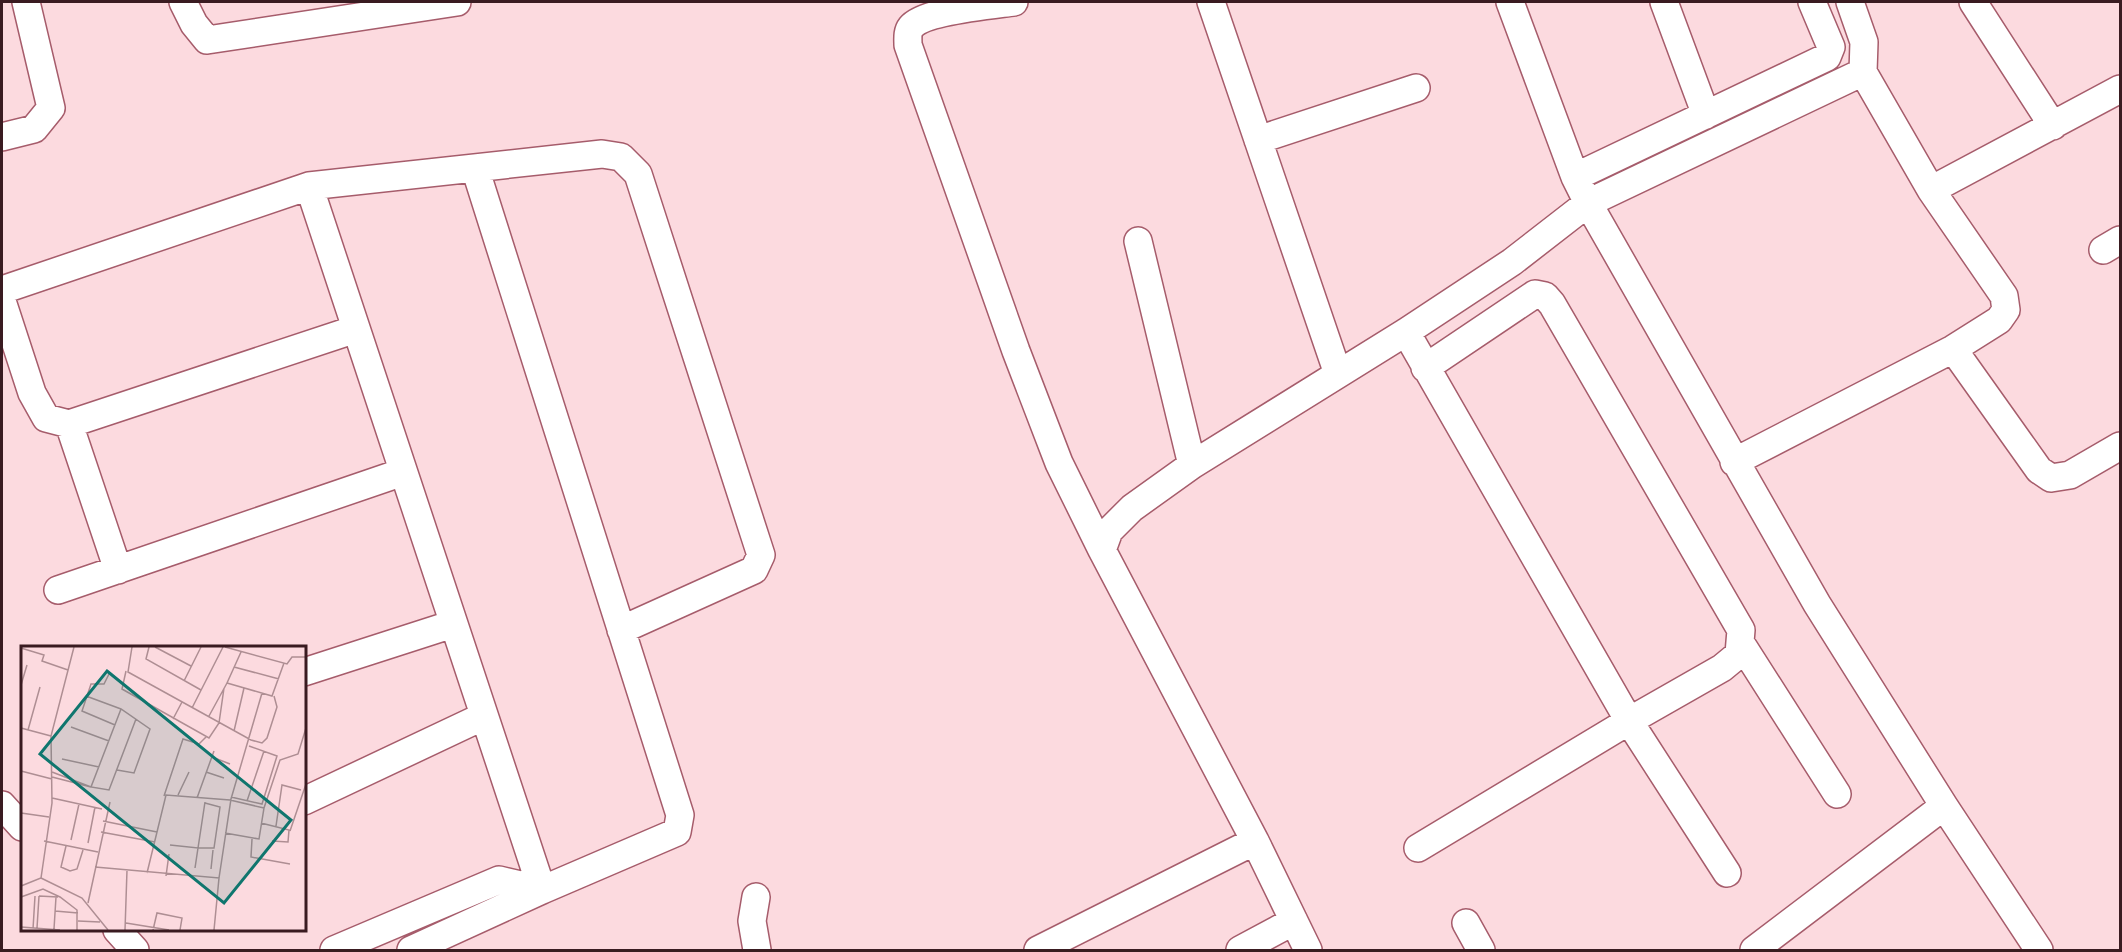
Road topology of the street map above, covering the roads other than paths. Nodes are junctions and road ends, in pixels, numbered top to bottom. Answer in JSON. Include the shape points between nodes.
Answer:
{"nodes":[{"id":1,"x":26,"y":2,"type":"edge"},
{"id":2,"x":183,"y":2,"type":"edge"},
{"id":3,"x":457,"y":2,"type":"edge"},
{"id":4,"x":1014,"y":2,"type":"edge"},
{"id":5,"x":1214,"y":2,"type":"edge"},
{"id":6,"x":1510,"y":2,"type":"edge"},
{"id":7,"x":1664,"y":2,"type":"edge"},
{"id":8,"x":1812,"y":2,"type":"edge"},
{"id":9,"x":1850,"y":2,"type":"edge"},
{"id":10,"x":1973,"y":2,"type":"edge"},
{"id":11,"x":1863,"y":72,"type":"junction"},
{"id":12,"x":1416,"y":88,"type":"dead end"},
{"id":13,"x":2121,"y":89,"type":"edge"},
{"id":14,"x":1706,"y":115,"type":"junction"},
{"id":15,"x":2053,"y":126,"type":"junction"},
{"id":16,"x":2,"y":137,"type":"edge"},
{"id":17,"x":1258,"y":140,"type":"junction"},
{"id":18,"x":475,"y":168,"type":"junction"},
{"id":19,"x":1575,"y":177,"type":"junction"},
{"id":20,"x":309,"y":186,"type":"junction"},
{"id":21,"x":1931,"y":190,"type":"junction"},
{"id":22,"x":1588,"y":203,"type":"junction"},
{"id":23,"x":1138,"y":241,"type":"dead end"},
{"id":24,"x":2,"y":290,"type":"edge"},
{"id":25,"x":2,"y":301,"type":"edge"},
{"id":26,"x":356,"y":330,"type":"junction"},
{"id":27,"x":1406,"y":332,"type":"junction"},
{"id":28,"x":1953,"y":349,"type":"junction"},
{"id":29,"x":1425,"y":368,"type":"junction"},
{"id":30,"x":1338,"y":374,"type":"junction"},
{"id":31,"x":69,"y":423,"type":"junction"},
{"id":32,"x":2121,"y":447,"type":"edge"},
{"id":33,"x":1734,"y":462,"type":"junction"},
{"id":34,"x":1192,"y":465,"type":"junction"},
{"id":35,"x":403,"y":472,"type":"junction"},
{"id":36,"x":1102,"y":550,"type":"junction"},
{"id":37,"x":118,"y":570,"type":"junction"},
{"id":38,"x":58,"y":590,"type":"dead end"},
{"id":39,"x":453,"y":624,"type":"junction"},
{"id":40,"x":621,"y":630,"type":"junction"},
{"id":41,"x":1742,"y":645,"type":"junction"},
{"id":42,"x":306,"y":671,"type":"edge"},
{"id":43,"x":484,"y":716,"type":"junction"},
{"id":44,"x":1629,"y":721,"type":"junction"},
{"id":45,"x":1837,"y":794,"type":"dead end"},
{"id":46,"x":306,"y":800,"type":"edge"},
{"id":47,"x":2,"y":805,"type":"edge"},
{"id":48,"x":1944,"y":806,"type":"junction"},
{"id":49,"x":21,"y":826,"type":"edge"},
{"id":50,"x":1256,"y":841,"type":"junction"},
{"id":51,"x":1418,"y":848,"type":"dead end"},
{"id":52,"x":1727,"y":873,"type":"dead end"},
{"id":53,"x":542,"y":890,"type":"junction"},
{"id":54,"x":756,"y":897,"type":"dead end"},
{"id":55,"x":1294,"y":921,"type":"junction"},
{"id":56,"x":1466,"y":923,"type":"dead end"},
{"id":57,"x":118,"y":931,"type":"edge"},
{"id":58,"x":135,"y":951,"type":"edge"},
{"id":59,"x":334,"y":951,"type":"edge"},
{"id":60,"x":411,"y":951,"type":"edge"},
{"id":61,"x":757,"y":951,"type":"edge"},
{"id":62,"x":1038,"y":951,"type":"edge"},
{"id":63,"x":1240,"y":951,"type":"edge"},
{"id":64,"x":1308,"y":951,"type":"edge"},
{"id":65,"x":1481,"y":951,"type":"edge"},
{"id":66,"x":1754,"y":951,"type":"edge"},
{"id":67,"x":2039,"y":951,"type":"edge"}],
"edges":[{"from":1,"to":16,"type":"street","via":[[51,108],[34,129]]},
{"from":2,"to":3,"type":"street","via":[[207,40]]},
{"from":4,"to":36,"type":"street","via":[[926,17],[912,25],[908,45],[1059,463]]},
{"from":5,"to":17,"type":"street"},
{"from":6,"to":19,"type":"street"},
{"from":7,"to":14,"type":"street"},
{"from":8,"to":14,"type":"street","via":[[1831,47],[1827,57]]},
{"from":9,"to":11,"type":"street","via":[[1864,42]]},
{"from":10,"to":15,"type":"street"},
{"from":11,"to":21,"type":"street"},
{"from":11,"to":22,"type":"street"},
{"from":12,"to":17,"type":"street"},
{"from":13,"to":15,"type":"street"},
{"from":14,"to":19,"type":"street"},
{"from":15,"to":21,"type":"street"},
{"from":17,"to":30,"type":"street"},
{"from":18,"to":20,"type":"street"},
{"from":18,"to":40,"type":"street"},
{"from":18,"to":40,"type":"street","via":[[602,154],[621,157],[638,174],[762,555],[754,570]]},
{"from":19,"to":22,"type":"street"},
{"from":20,"to":24,"type":"street"},
{"from":20,"to":26,"type":"street"},
{"from":21,"to":28,"type":"street","via":[[2004,296],[2006,310],[1999,320]]},
{"from":22,"to":27,"type":"street","via":[[1512,262]]},
{"from":22,"to":33,"type":"street"},
{"from":23,"to":34,"type":"street"},
{"from":25,"to":31,"type":"street","via":[[32,393],[46,418]]},
{"from":26,"to":31,"type":"street"},
{"from":26,"to":35,"type":"street"},
{"from":27,"to":29,"type":"street"},
{"from":27,"to":30,"type":"street"},
{"from":28,"to":32,"type":"street","via":[[2039,470],[2052,478],[2070,475]]},
{"from":28,"to":33,"type":"street"},
{"from":29,"to":41,"type":"street","via":[[1535,294],[1545,296],[1741,630]]},
{"from":29,"to":44,"type":"street"},
{"from":30,"to":34,"type":"street"},
{"from":31,"to":37,"type":"street"},
{"from":33,"to":48,"type":"street","via":[[1817,604]]},
{"from":34,"to":36,"type":"street","via":[[1132,508],[1109,531]]},
{"from":35,"to":37,"type":"street"},
{"from":35,"to":39,"type":"street"},
{"from":36,"to":50,"type":"street"},
{"from":37,"to":38,"type":"street"},
{"from":39,"to":42,"type":"street"},
{"from":39,"to":43,"type":"street"},
{"from":40,"to":53,"type":"street","via":[[680,815],[677,832]]},
{"from":41,"to":44,"type":"street","via":[[1739,654],[1722,668]]},
{"from":41,"to":45,"type":"street"},
{"from":43,"to":46,"type":"street"},
{"from":43,"to":53,"type":"street"},
{"from":44,"to":51,"type":"street"},
{"from":44,"to":52,"type":"street"},
{"from":47,"to":49,"type":"street"},
{"from":48,"to":66,"type":"street"},
{"from":48,"to":67,"type":"street"},
{"from":50,"to":55,"type":"street"},
{"from":50,"to":62,"type":"street"},
{"from":53,"to":59,"type":"street","via":[[499,880]]},
{"from":53,"to":60,"type":"street"},
{"from":54,"to":61,"type":"street","via":[[752,921]]},
{"from":55,"to":63,"type":"street"},
{"from":55,"to":64,"type":"street"},
{"from":56,"to":65,"type":"street"},
{"from":57,"to":58,"type":"street"}]}
